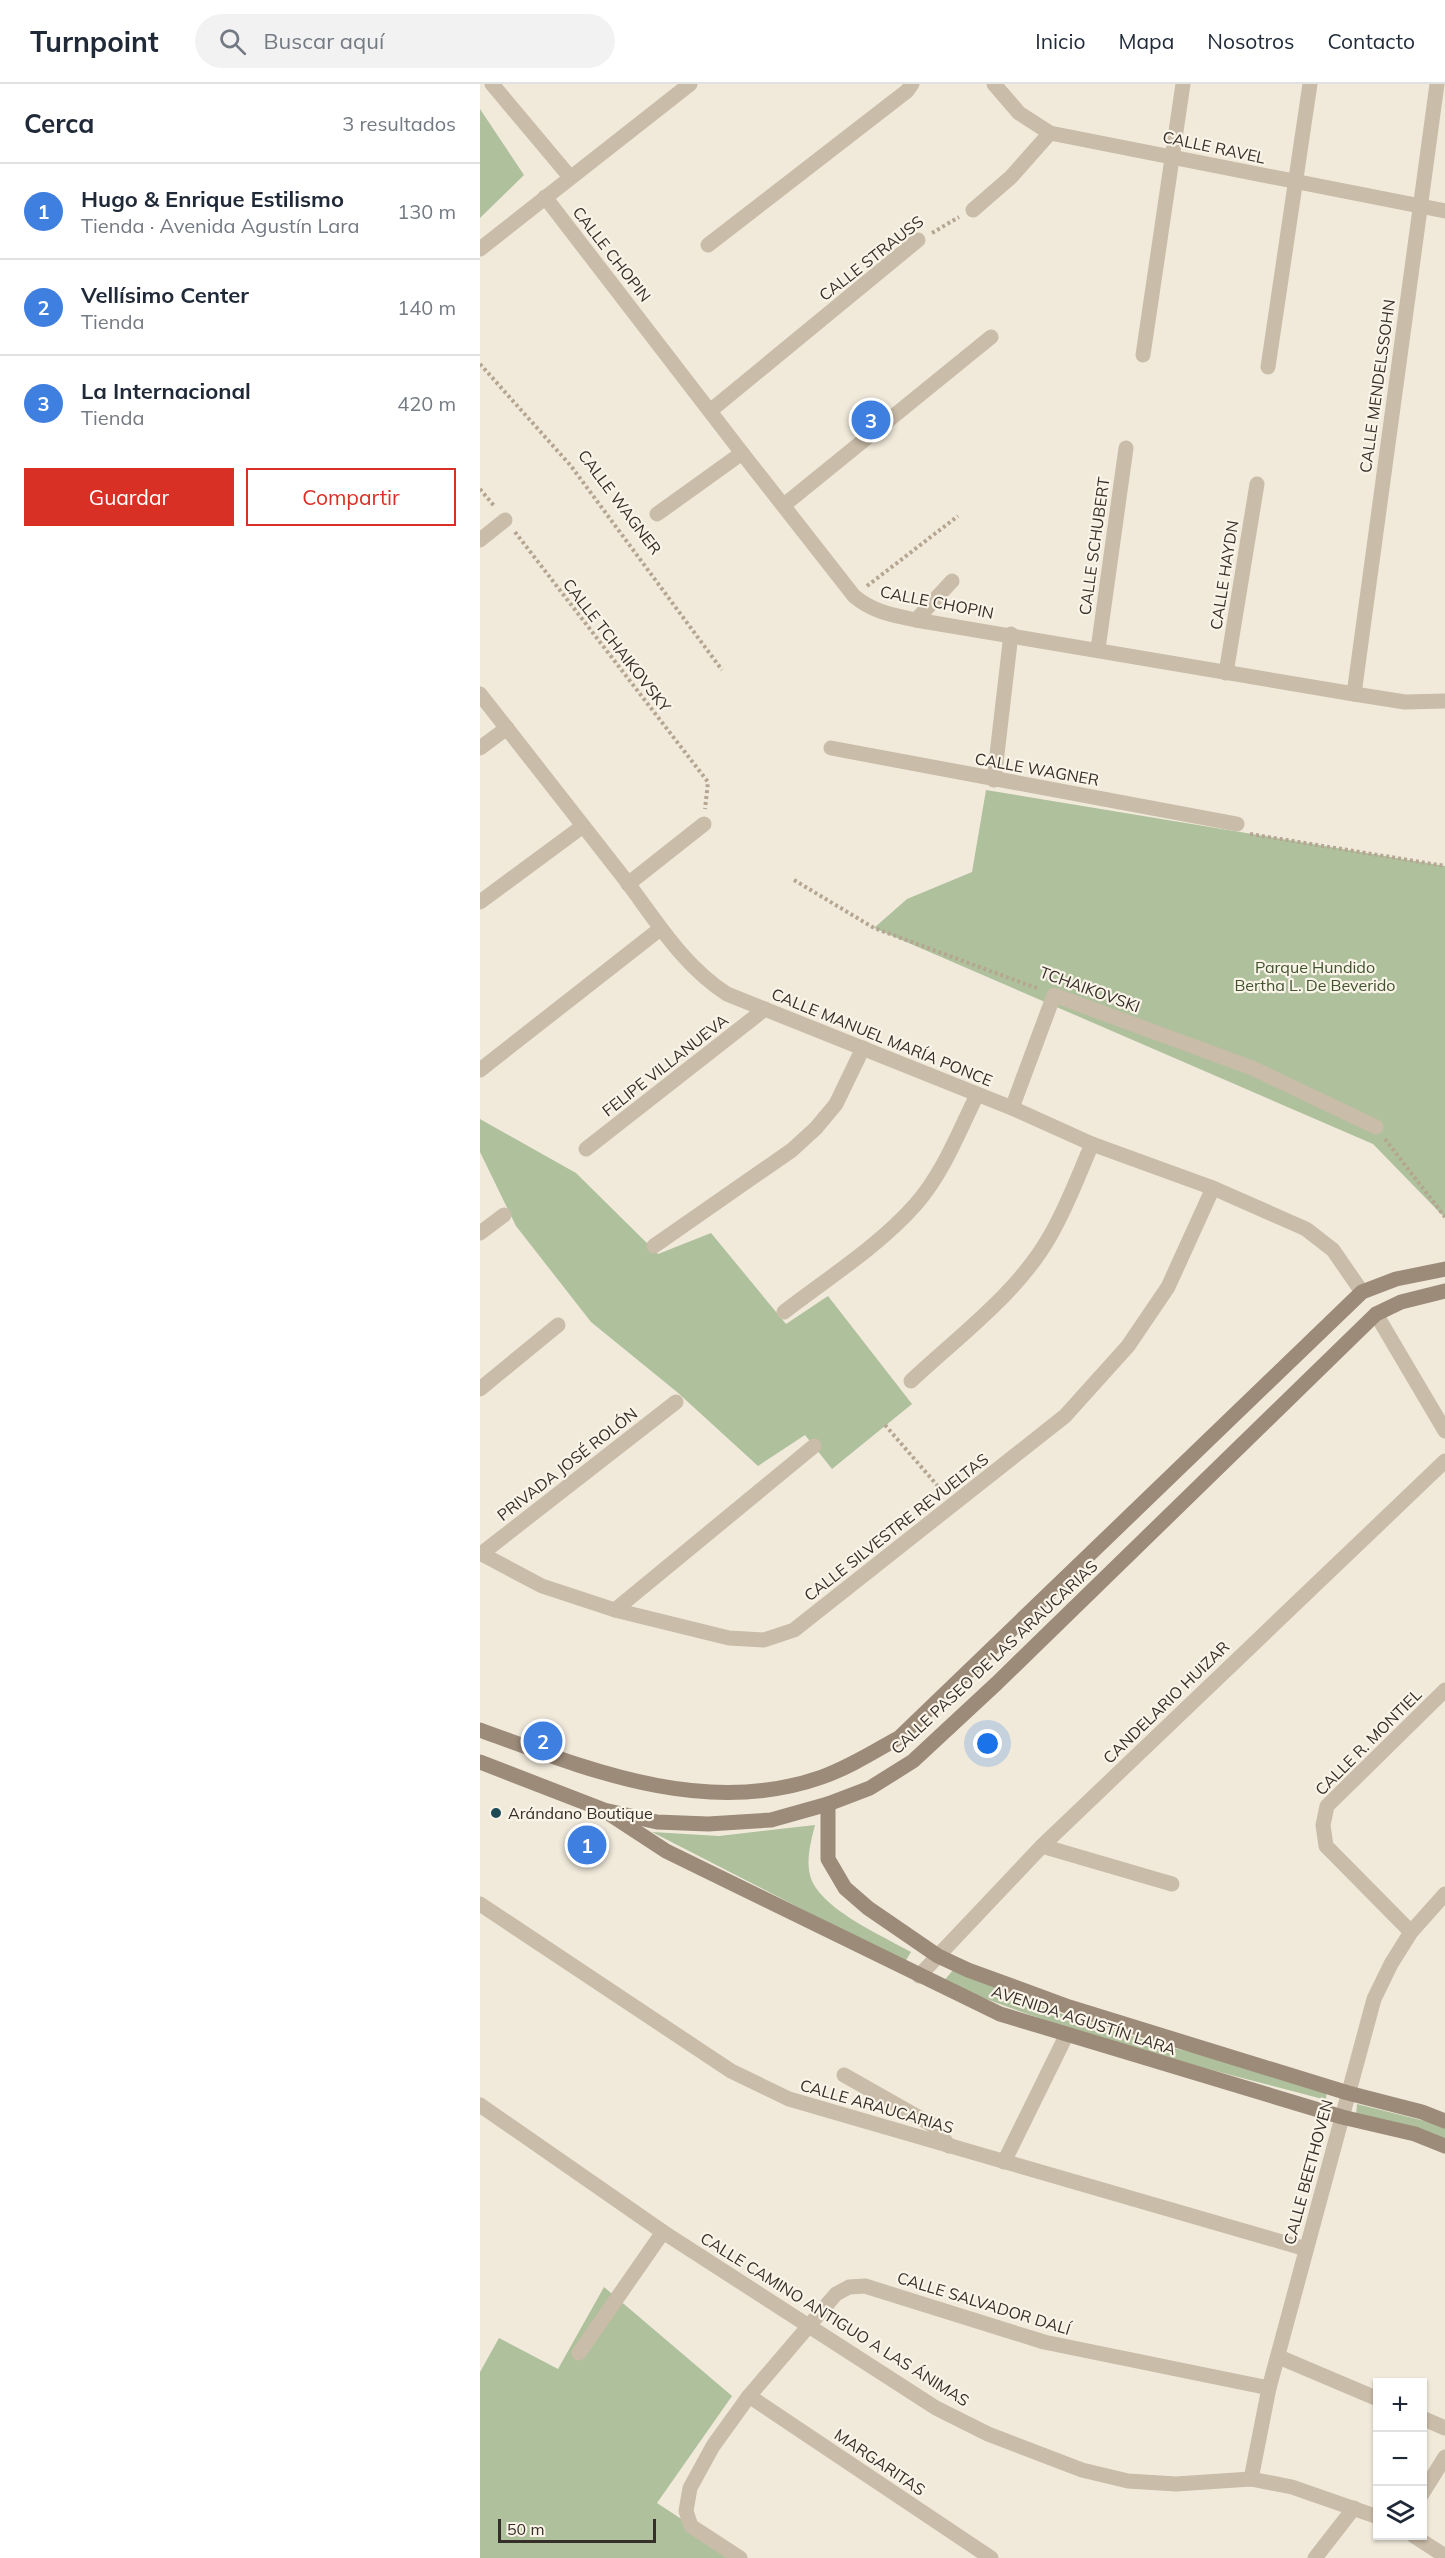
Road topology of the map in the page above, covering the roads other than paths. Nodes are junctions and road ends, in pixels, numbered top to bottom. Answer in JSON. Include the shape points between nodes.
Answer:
{"nodes":[{"id":1,"x":492,"y":84,"type":"edge"},
{"id":2,"x":690,"y":84,"type":"edge"},
{"id":3,"x":912,"y":84,"type":"edge"},
{"id":4,"x":994,"y":84,"type":"edge"},
{"id":5,"x":1183,"y":84,"type":"edge"},
{"id":6,"x":1310,"y":84,"type":"edge"},
{"id":7,"x":1437,"y":84,"type":"edge"},
{"id":8,"x":1050,"y":133,"type":"junction"},
{"id":9,"x":1172,"y":155,"type":"junction"},
{"id":10,"x":570,"y":177,"type":"junction"},
{"id":11,"x":1294,"y":183,"type":"junction"},
{"id":12,"x":545,"y":197,"type":"junction"},
{"id":13,"x":1419,"y":207,"type":"junction"},
{"id":14,"x":973,"y":210,"type":"road end"},
{"id":15,"x":1445,"y":211,"type":"edge"},
{"id":16,"x":918,"y":240,"type":"road end"},
{"id":17,"x":708,"y":245,"type":"dead end"},
{"id":18,"x":480,"y":249,"type":"edge"},
{"id":19,"x":992,"y":337,"type":"dead end"},
{"id":20,"x":1143,"y":355,"type":"dead end"},
{"id":21,"x":1268,"y":367,"type":"dead end"},
{"id":22,"x":711,"y":411,"type":"junction"},
{"id":23,"x":1126,"y":448,"type":"dead end"},
{"id":24,"x":742,"y":453,"type":"junction"},
{"id":25,"x":1257,"y":484,"type":"dead end"},
{"id":26,"x":784,"y":505,"type":"junction"},
{"id":27,"x":657,"y":514,"type":"dead end"},
{"id":28,"x":505,"y":520,"type":"road end"},
{"id":29,"x":480,"y":540,"type":"edge"},
{"id":30,"x":952,"y":580,"type":"dead end"},
{"id":31,"x":915,"y":620,"type":"junction"},
{"id":32,"x":1011,"y":634,"type":"junction"},
{"id":33,"x":1098,"y":649,"type":"junction"},
{"id":34,"x":1226,"y":673,"type":"junction"},
{"id":35,"x":480,"y":694,"type":"edge"},
{"id":36,"x":1354,"y":694,"type":"junction"},
{"id":37,"x":1445,"y":701,"type":"edge"},
{"id":38,"x":507,"y":728,"type":"junction"},
{"id":39,"x":480,"y":748,"type":"edge"},
{"id":40,"x":831,"y":748,"type":"dead end"},
{"id":41,"x":994,"y":780,"type":"junction"},
{"id":42,"x":704,"y":824,"type":"road end"},
{"id":43,"x":1237,"y":824,"type":"dead end"},
{"id":44,"x":583,"y":826,"type":"junction"},
{"id":45,"x":628,"y":884,"type":"junction"},
{"id":46,"x":480,"y":902,"type":"edge"},
{"id":47,"x":660,"y":929,"type":"junction"},
{"id":48,"x":765,"y":1009,"type":"junction"},
{"id":49,"x":862,"y":1048,"type":"junction"},
{"id":50,"x":480,"y":1070,"type":"edge"},
{"id":51,"x":977,"y":1095,"type":"junction"},
{"id":52,"x":1012,"y":1108,"type":"junction"},
{"id":53,"x":1376,"y":1127,"type":"road end"},
{"id":54,"x":1092,"y":1144,"type":"junction"},
{"id":55,"x":586,"y":1149,"type":"dead end"},
{"id":56,"x":1213,"y":1188,"type":"junction"},
{"id":57,"x":504,"y":1215,"type":"dead end"},
{"id":58,"x":480,"y":1233,"type":"edge"},
{"id":59,"x":654,"y":1246,"type":"dead end"},
{"id":60,"x":1445,"y":1269,"type":"edge"},
{"id":61,"x":1445,"y":1291,"type":"edge"},
{"id":62,"x":1362,"y":1292,"type":"junction"},
{"id":63,"x":784,"y":1312,"type":"dead end"},
{"id":64,"x":1376,"y":1314,"type":"junction"},
{"id":65,"x":558,"y":1325,"type":"dead end"},
{"id":66,"x":911,"y":1381,"type":"dead end"},
{"id":67,"x":480,"y":1389,"type":"edge"},
{"id":68,"x":676,"y":1402,"type":"dead end"},
{"id":69,"x":1445,"y":1431,"type":"edge"},
{"id":70,"x":814,"y":1446,"type":"dead end"},
{"id":71,"x":1445,"y":1461,"type":"edge"},
{"id":72,"x":480,"y":1553,"type":"edge"},
{"id":73,"x":615,"y":1610,"type":"junction"},
{"id":74,"x":978,"y":1662,"type":"junction"},
{"id":75,"x":997,"y":1683,"type":"junction"},
{"id":76,"x":1445,"y":1690,"type":"edge"},
{"id":77,"x":480,"y":1730,"type":"edge"},
{"id":78,"x":480,"y":1762,"type":"edge"},
{"id":79,"x":828,"y":1804,"type":"junction"},
{"id":80,"x":604,"y":1810,"type":"junction"},
{"id":81,"x":1042,"y":1846,"type":"junction"},
{"id":82,"x":1172,"y":1884,"type":"dead end"},
{"id":83,"x":1445,"y":1894,"type":"edge"},
{"id":84,"x":480,"y":1904,"type":"edge"},
{"id":85,"x":1411,"y":1932,"type":"junction"},
{"id":86,"x":938,"y":1956,"type":"junction"},
{"id":87,"x":919,"y":1976,"type":"junction"},
{"id":88,"x":1066,"y":2036,"type":"junction"},
{"id":89,"x":844,"y":2075,"type":"dead end"},
{"id":90,"x":1348,"y":2093,"type":"junction"},
{"id":91,"x":480,"y":2104,"type":"edge"},
{"id":92,"x":1342,"y":2117,"type":"junction"},
{"id":93,"x":1445,"y":2121,"type":"edge"},
{"id":94,"x":950,"y":2146,"type":"junction"},
{"id":95,"x":1445,"y":2146,"type":"edge"},
{"id":96,"x":1004,"y":2162,"type":"junction"},
{"id":97,"x":663,"y":2232,"type":"junction"},
{"id":98,"x":1306,"y":2249,"type":"junction"},
{"id":99,"x":809,"y":2326,"type":"junction"},
{"id":100,"x":579,"y":2354,"type":"dead end"},
{"id":101,"x":1279,"y":2357,"type":"junction"},
{"id":102,"x":1269,"y":2388,"type":"junction"},
{"id":103,"x":749,"y":2396,"type":"junction"},
{"id":104,"x":1373,"y":2397,"type":"edge"},
{"id":105,"x":1427,"y":2420,"type":"edge"},
{"id":106,"x":1445,"y":2428,"type":"edge"},
{"id":107,"x":1445,"y":2457,"type":"edge"},
{"id":108,"x":1251,"y":2479,"type":"junction"},
{"id":109,"x":1427,"y":2486,"type":"edge"},
{"id":110,"x":1354,"y":2508,"type":"junction"},
{"id":111,"x":1373,"y":2515,"type":"edge"},
{"id":112,"x":1421,"y":2540,"type":"edge"},
{"id":113,"x":1445,"y":2556,"type":"edge"},
{"id":114,"x":740,"y":2558,"type":"edge"},
{"id":115,"x":991,"y":2558,"type":"edge"},
{"id":116,"x":1316,"y":2558,"type":"edge"}],
"edges":[{"from":1,"to":10,"type":"street"},
{"from":2,"to":10,"type":"street"},
{"from":3,"to":17,"type":"street"},
{"from":4,"to":8,"type":"street","name":"CALLE RAVEL","via":[[1019,113]]},
{"from":5,"to":9,"type":"street"},
{"from":6,"to":11,"type":"street"},
{"from":7,"to":13,"type":"street","name":"CALLE MENDELSSOHN"},
{"from":8,"to":9,"type":"street","name":"CALLE RAVEL"},
{"from":8,"to":14,"type":"street","via":[[1011,177]]},
{"from":9,"to":11,"type":"street","name":"CALLE RAVEL"},
{"from":9,"to":20,"type":"street"},
{"from":10,"to":12,"type":"street"},
{"from":11,"to":13,"type":"street","name":"CALLE RAVEL"},
{"from":11,"to":21,"type":"street"},
{"from":12,"to":18,"type":"street"},
{"from":12,"to":22,"type":"street","name":"CALLE CHOPIN"},
{"from":13,"to":15,"type":"street","name":"CALLE RAVEL"},
{"from":13,"to":36,"type":"street","name":"CALLE MENDELSSOHN"},
{"from":16,"to":22,"type":"street","name":"CALLE STRAUSS"},
{"from":19,"to":26,"type":"street"},
{"from":22,"to":24,"type":"street","name":"CALLE CHOPIN"},
{"from":23,"to":33,"type":"street","name":"CALLE SCHUBERT"},
{"from":24,"to":26,"type":"street","name":"CALLE CHOPIN"},
{"from":24,"to":27,"type":"street"},
{"from":25,"to":34,"type":"street","name":"CALLE HAYDN"},
{"from":26,"to":31,"type":"street","name":"CALLE CHOPIN","via":[[854,596],[868,608]]},
{"from":28,"to":29,"type":"street"},
{"from":30,"to":31,"type":"street"},
{"from":31,"to":32,"type":"street","name":"CALLE CHOPIN"},
{"from":32,"to":33,"type":"street","name":"CALLE CHOPIN"},
{"from":32,"to":41,"type":"street"},
{"from":33,"to":34,"type":"street","name":"CALLE CHOPIN"},
{"from":34,"to":36,"type":"street","name":"CALLE CHOPIN"},
{"from":35,"to":38,"type":"street","name":"CALLE MANUEL MARÍA PONCE"},
{"from":36,"to":37,"type":"street","name":"CALLE CHOPIN","via":[[1405,702]]},
{"from":38,"to":39,"type":"street"},
{"from":38,"to":44,"type":"street","name":"CALLE MANUEL MARÍA PONCE"},
{"from":40,"to":41,"type":"street","name":"CALLE WAGNER"},
{"from":41,"to":43,"type":"street","name":"CALLE WAGNER"},
{"from":42,"to":45,"type":"street"},
{"from":44,"to":45,"type":"street","name":"CALLE MANUEL MARÍA PONCE"},
{"from":44,"to":46,"type":"street"},
{"from":45,"to":47,"type":"street","name":"CALLE MANUEL MARÍA PONCE"},
{"from":47,"to":48,"type":"street","name":"CALLE MANUEL MARÍA PONCE","via":[[709,982]]},
{"from":47,"to":50,"type":"street"},
{"from":48,"to":49,"type":"street","name":"CALLE MANUEL MARÍA PONCE"},
{"from":48,"to":55,"type":"street","name":"FELIPE VILLANUEVA"},
{"from":49,"to":51,"type":"street","name":"CALLE MANUEL MARÍA PONCE"},
{"from":49,"to":59,"type":"street","via":[[836,1104],[816,1128],[792,1150]]},
{"from":51,"to":52,"type":"street","name":"CALLE MANUEL MARÍA PONCE"},
{"from":51,"to":63,"type":"street","via":[[941,1169],[917,1203],[891,1229]]},
{"from":52,"to":53,"type":"street","name":"TCHAIKOVSKI","via":[[1054,995],[1251,1068]]},
{"from":52,"to":54,"type":"street","name":"CALLE MANUEL MARÍA PONCE"},
{"from":54,"to":56,"type":"street","name":"CALLE MANUEL MARÍA PONCE"},
{"from":54,"to":66,"type":"street","via":[[1050,1236],[1029,1266],[1002,1297]]},
{"from":56,"to":62,"type":"street","name":"CALLE MANUEL MARÍA PONCE","via":[[1306,1229],[1333,1250]]},
{"from":56,"to":73,"type":"street","name":"CALLE SILVESTRE REVUELTAS","via":[[1168,1287],[1128,1346],[1065,1416],[794,1630],[764,1640],[729,1638]]},
{"from":57,"to":58,"type":"street"},
{"from":60,"to":62,"type":"main road","name":"CALLE PASEO DE LAS ARAUCARIAS","via":[[1396,1279]]},
{"from":61,"to":64,"type":"main road","name":"CALLE PASEO DE LAS ARAUCARIAS","via":[[1401,1302]]},
{"from":62,"to":74,"type":"main road","name":"CALLE PASEO DE LAS ARAUCARIAS"},
{"from":64,"to":69,"type":"street"},
{"from":64,"to":75,"type":"main road","name":"CALLE PASEO DE LAS ARAUCARIAS"},
{"from":65,"to":67,"type":"street"},
{"from":68,"to":72,"type":"street","name":"PRIVADA JOSÉ ROLÓN"},
{"from":70,"to":73,"type":"street"},
{"from":71,"to":81,"type":"street","name":"CANDELARIO HUIZAR"},
{"from":72,"to":73,"type":"street","name":"CALLE SILVESTRE REVUELTAS","via":[[542,1586]]},
{"from":74,"to":75,"type":"main road"},
{"from":74,"to":77,"type":"main road","name":"CALLE PASEO DE LAS ARAUCARIAS","via":[[900,1737],[822,1777],[770,1790],[708,1792],[651,1785],[610,1776]]},
{"from":75,"to":79,"type":"main road","name":"CALLE PASEO DE LAS ARAUCARIAS","via":[[913,1761],[870,1788]]},
{"from":76,"to":85,"type":"street","name":"CALLE R. MONTIEL","via":[[1327,1806],[1323,1825],[1326,1846]]},
{"from":78,"to":80,"type":"main road","name":"CALLE PASEO DE LAS ARAUCARIAS"},
{"from":79,"to":80,"type":"main road","name":"CALLE PASEO DE LAS ARAUCARIAS","via":[[771,1820],[708,1824],[657,1822]]},
{"from":79,"to":86,"type":"main road","name":"AVENIDA AGUSTÍN LARA","via":[[828,1859],[845,1888]]},
{"from":80,"to":87,"type":"main road","name":"AVENIDA AGUSTÍN LARA","via":[[666,1851]]},
{"from":81,"to":82,"type":"street"},
{"from":81,"to":86,"type":"street","name":"CANDELARIO HUIZAR"},
{"from":83,"to":85,"type":"street","name":"CALLE BEETHOVEN"},
{"from":84,"to":94,"type":"street","name":"CALLE ARAUCARIAS","via":[[731,2071],[789,2099]]},
{"from":85,"to":90,"type":"street","name":"CALLE BEETHOVEN","via":[[1374,1999]]},
{"from":86,"to":87,"type":"street","name":"CANDELARIO HUIZAR"},
{"from":86,"to":90,"type":"main road","name":"AVENIDA AGUSTÍN LARA","via":[[1069,2007]]},
{"from":87,"to":88,"type":"main road","name":"AVENIDA AGUSTÍN LARA","via":[[1000,2014]]},
{"from":88,"to":92,"type":"main road","name":"AVENIDA AGUSTÍN LARA"},
{"from":88,"to":96,"type":"street"},
{"from":89,"to":94,"type":"street","via":[[934,2126]]},
{"from":90,"to":92,"type":"street","name":"CALLE BEETHOVEN"},
{"from":90,"to":93,"type":"main road","name":"AVENIDA AGUSTÍN LARA"},
{"from":91,"to":97,"type":"street","name":"CALLE CAMINO ANTIGUO A LAS ÁNIMAS"},
{"from":92,"to":95,"type":"main road","name":"AVENIDA AGUSTÍN LARA","via":[[1415,2134]]},
{"from":92,"to":98,"type":"street","name":"CALLE BEETHOVEN"},
{"from":94,"to":96,"type":"street","name":"CALLE ARAUCARIAS"},
{"from":96,"to":98,"type":"street","name":"CALLE ARAUCARIAS"},
{"from":97,"to":99,"type":"street","name":"CALLE CAMINO ANTIGUO A LAS ÁNIMAS"},
{"from":97,"to":100,"type":"street"},
{"from":98,"to":101,"type":"street","name":"CALLE BEETHOVEN"},
{"from":99,"to":102,"type":"street","name":"CALLE SALVADOR DALÍ","via":[[836,2294],[849,2287],[865,2286],[1044,2342]]},
{"from":99,"to":103,"type":"street","name":"CALLE SALVADOR DALÍ"},
{"from":99,"to":108,"type":"street","name":"CALLE CAMINO ANTIGUO A LAS ÁNIMAS","via":[[936,2408],[988,2434],[1082,2470],[1128,2481],[1176,2484]]},
{"from":101,"to":102,"type":"street","name":"CALLE BEETHOVEN"},
{"from":101,"to":104,"type":"street"},
{"from":102,"to":108,"type":"street","name":"CALLE BEETHOVEN"},
{"from":103,"to":114,"type":"street","name":"CALLE SALVADOR DALÍ","via":[[713,2446],[690,2488],[686,2511],[691,2526]]},
{"from":103,"to":115,"type":"street","name":"MARGARITAS"},
{"from":105,"to":106,"type":"street"},
{"from":107,"to":109,"type":"street"},
{"from":108,"to":110,"type":"street","name":"CALLE CAMINO ANTIGUO A LAS ÁNIMAS","via":[[1292,2487]]},
{"from":110,"to":111,"type":"street","name":"CALLE CAMINO ANTIGUO A LAS ÁNIMAS"},
{"from":110,"to":116,"type":"street"},
{"from":112,"to":113,"type":"street"}]}
